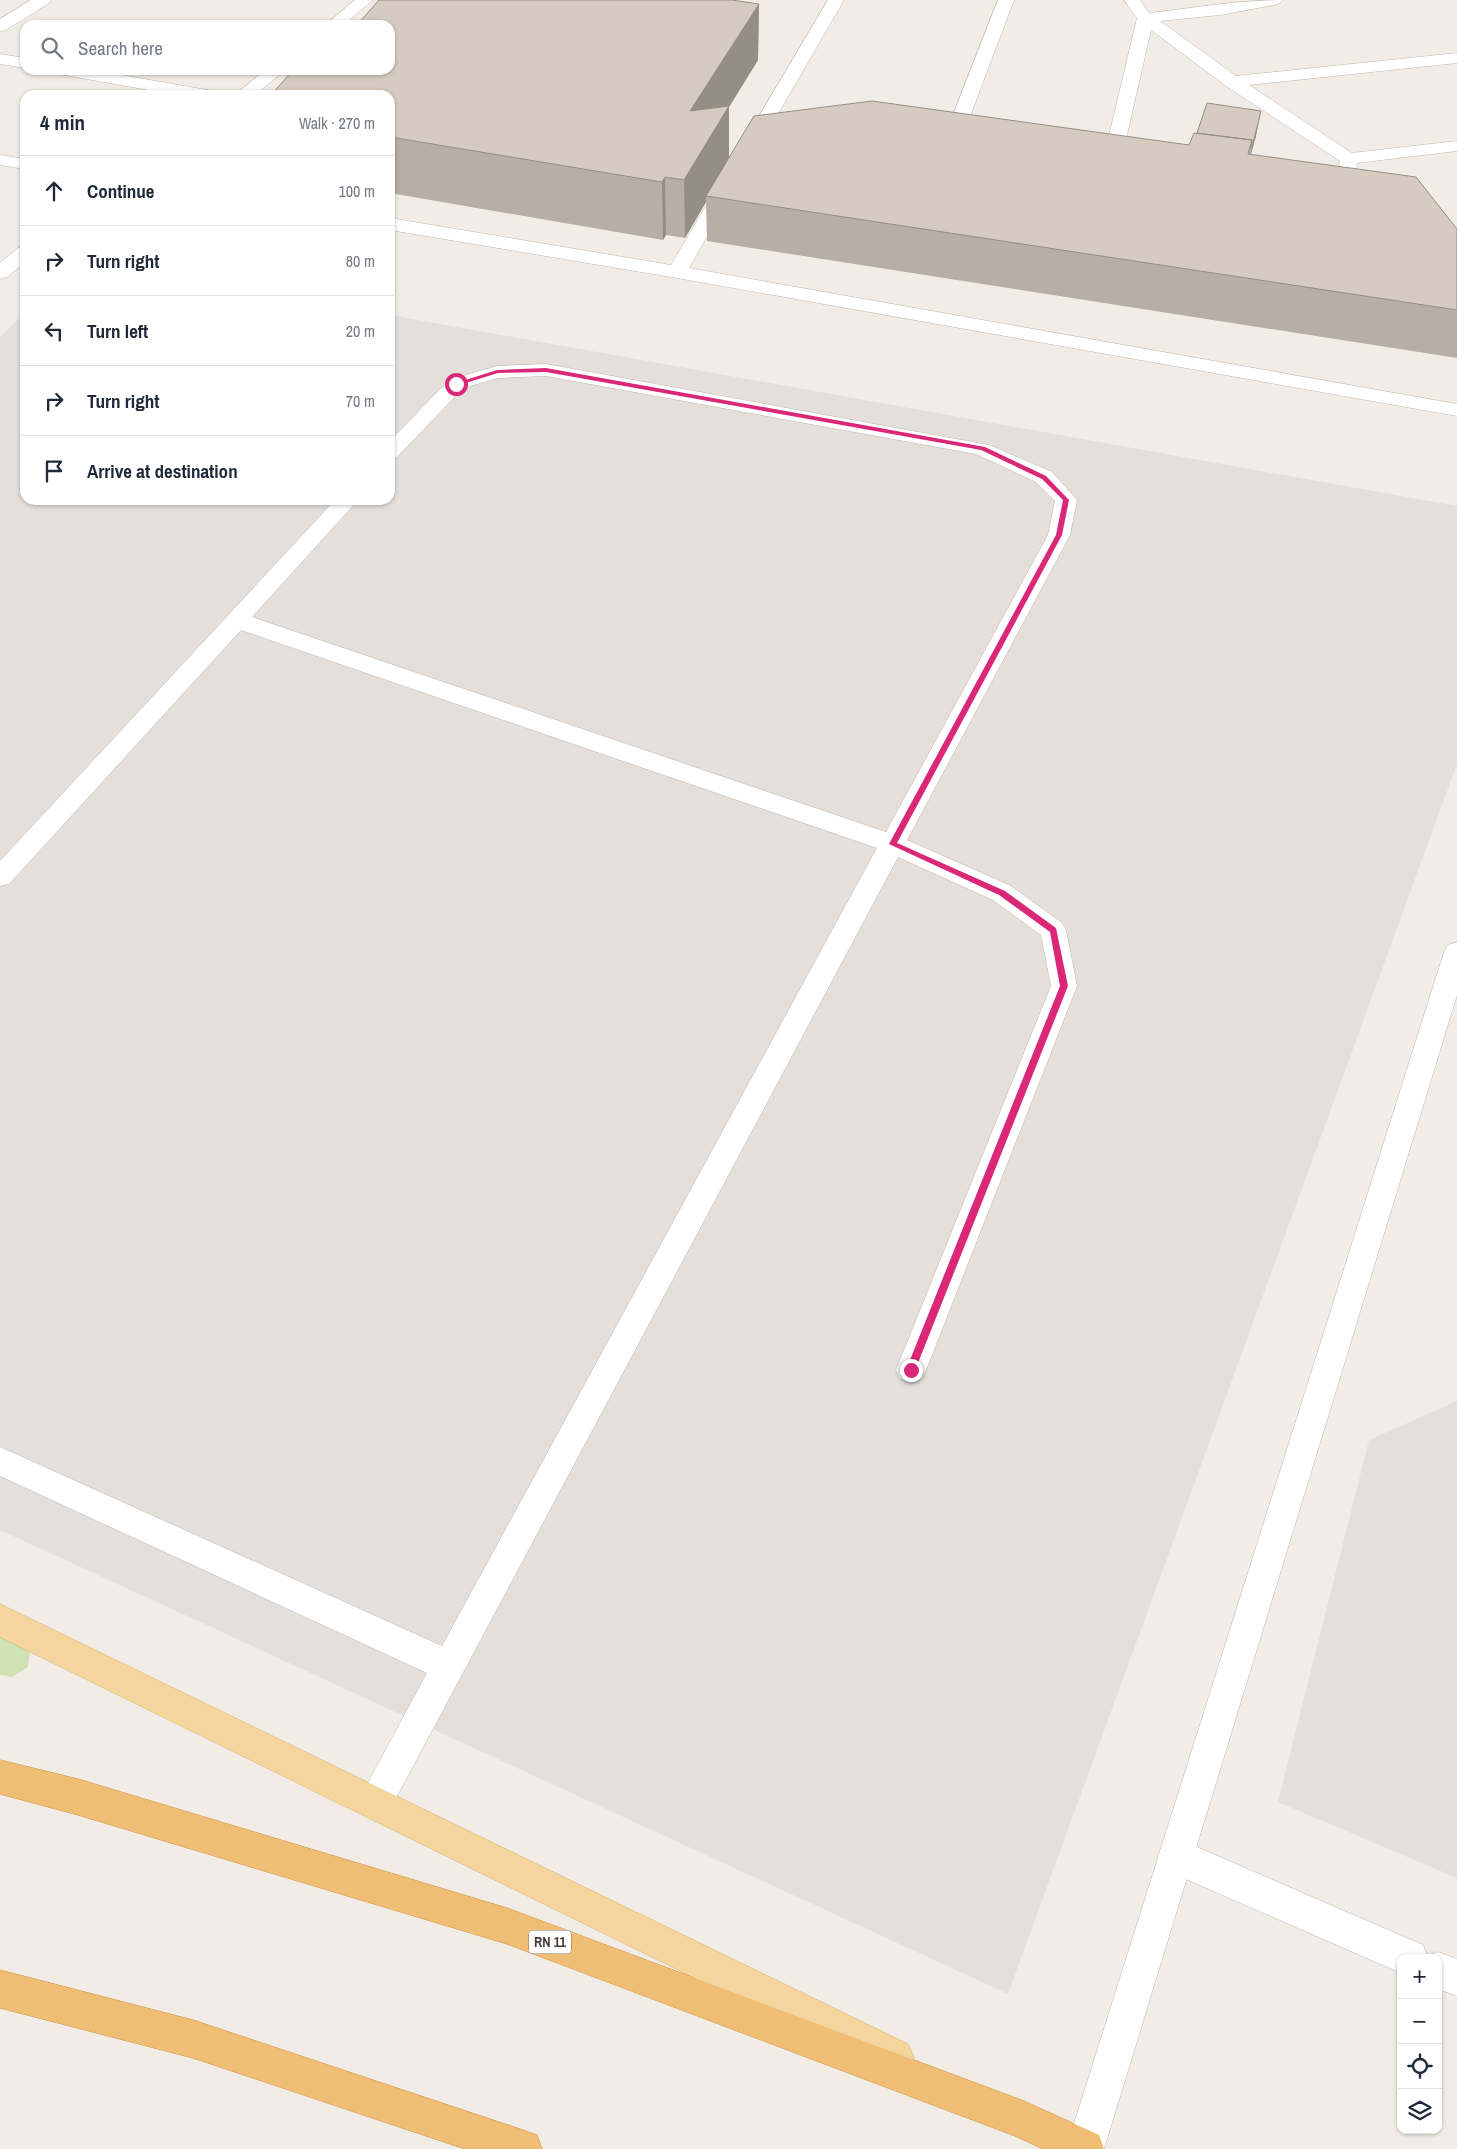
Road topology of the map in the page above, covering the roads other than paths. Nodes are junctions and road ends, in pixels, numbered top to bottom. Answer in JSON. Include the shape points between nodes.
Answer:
{"nodes":[{"id":1,"x":43,"y":0,"type":"edge"},
{"id":2,"x":365,"y":0,"type":"edge"},
{"id":3,"x":836,"y":0,"type":"edge"},
{"id":4,"x":1006,"y":0,"type":"edge"},
{"id":5,"x":1132,"y":0,"type":"edge"},
{"id":6,"x":1274,"y":0,"type":"edge"},
{"id":7,"x":1145,"y":18,"type":"junction"},
{"id":8,"x":339,"y":20,"type":"edge"},
{"id":9,"x":0,"y":26,"type":"edge"},
{"id":10,"x":1457,"y":58,"type":"edge"},
{"id":11,"x":0,"y":59,"type":"edge"},
{"id":12,"x":20,"y":62,"type":"edge"},
{"id":13,"x":93,"y":75,"type":"edge"},
{"id":14,"x":270,"y":75,"type":"edge"},
{"id":15,"x":1232,"y":82,"type":"junction"},
{"id":16,"x":178,"y":90,"type":"edge"},
{"id":17,"x":250,"y":90,"type":"edge"},
{"id":18,"x":766,"y":120,"type":"junction"},
{"id":19,"x":785,"y":122,"type":"edge"},
{"id":20,"x":932,"y":140,"type":"edge"},
{"id":21,"x":951,"y":142,"type":"junction"},
{"id":22,"x":970,"y":145,"type":"edge"},
{"id":23,"x":1457,"y":146,"type":"edge"},
{"id":24,"x":1093,"y":158,"type":"edge"},
{"id":25,"x":1349,"y":158,"type":"junction"},
{"id":26,"x":0,"y":160,"type":"edge"},
{"id":27,"x":1112,"y":161,"type":"junction"},
{"id":28,"x":20,"y":163,"type":"edge"},
{"id":29,"x":1132,"y":163,"type":"edge"},
{"id":30,"x":1306,"y":187,"type":"edge"},
{"id":31,"x":395,"y":225,"type":"edge"},
{"id":32,"x":20,"y":256,"type":"edge"},
{"id":33,"x":677,"y":272,"type":"junction"},
{"id":34,"x":0,"y":273,"type":"edge"},
{"id":35,"x":1457,"y":410,"type":"edge"},
{"id":36,"x":395,"y":448,"type":"edge"},
{"id":37,"x":341,"y":505,"type":"edge"},
{"id":38,"x":236,"y":620,"type":"junction"},
{"id":39,"x":893,"y":844,"type":"junction"},
{"id":40,"x":0,"y":877,"type":"edge"},
{"id":41,"x":1457,"y":952,"type":"edge"},
{"id":42,"x":911,"y":1370,"type":"dead end"},
{"id":43,"x":0,"y":1461,"type":"edge"},
{"id":44,"x":0,"y":1620,"type":"edge"},
{"id":45,"x":449,"y":1666,"type":"junction"},
{"id":46,"x":0,"y":1777,"type":"edge"},
{"id":47,"x":375,"y":1803,"type":"junction"},
{"id":48,"x":1176,"y":1856,"type":"junction"},
{"id":49,"x":1401,"y":1954,"type":"edge"},
{"id":50,"x":1442,"y":1972,"type":"edge"},
{"id":51,"x":1457,"y":1978,"type":"edge"},
{"id":52,"x":0,"y":1989,"type":"edge"},
{"id":53,"x":1024,"y":2120,"type":"junction"},
{"id":54,"x":523,"y":2149,"type":"edge"},
{"id":55,"x":1085,"y":2149,"type":"edge"}],
"edges":[{"from":1,"to":9,"type":"street"},
{"from":2,"to":8,"type":"street"},
{"from":3,"to":18,"type":"street"},
{"from":4,"to":21,"type":"street"},
{"from":5,"to":7,"type":"street"},
{"from":6,"to":7,"type":"street"},
{"from":7,"to":15,"type":"street"},
{"from":7,"to":27,"type":"street"},
{"from":10,"to":15,"type":"street"},
{"from":11,"to":12,"type":"street"},
{"from":13,"to":16,"type":"street"},
{"from":14,"to":17,"type":"street"},
{"from":15,"to":25,"type":"street"},
{"from":18,"to":19,"type":"street"},
{"from":18,"to":33,"type":"street"},
{"from":20,"to":21,"type":"street"},
{"from":21,"to":22,"type":"street"},
{"from":23,"to":25,"type":"street"},
{"from":24,"to":27,"type":"street"},
{"from":25,"to":30,"type":"street","via":[[1345,180],[1335,187]]},
{"from":26,"to":28,"type":"street"},
{"from":27,"to":29,"type":"street"},
{"from":31,"to":33,"type":"street"},
{"from":32,"to":34,"type":"street"},
{"from":33,"to":35,"type":"street"},
{"from":36,"to":39,"type":"street","via":[[456,384],[497,372],[546,370],[982,448],[1044,477],[1066,500],[1059,535]]},
{"from":37,"to":38,"type":"street"},
{"from":38,"to":39,"type":"street"},
{"from":38,"to":40,"type":"street"},
{"from":39,"to":42,"type":"street","via":[[1002,893],[1053,930],[1064,986]]},
{"from":39,"to":45,"type":"street"},
{"from":41,"to":48,"type":"street"},
{"from":43,"to":45,"type":"street"},
{"from":44,"to":47,"type":"main road"},
{"from":45,"to":47,"type":"street"},
{"from":46,"to":53,"type":"highway","number":"RN 11","via":[[507,1926]]},
{"from":47,"to":53,"type":"main road"},
{"from":48,"to":49,"type":"street"},
{"from":48,"to":55,"type":"street"},
{"from":50,"to":51,"type":"street"},
{"from":52,"to":54,"type":"highway","via":[[193,2039]]},
{"from":53,"to":55,"type":"highway","number":"RN 11"}]}
